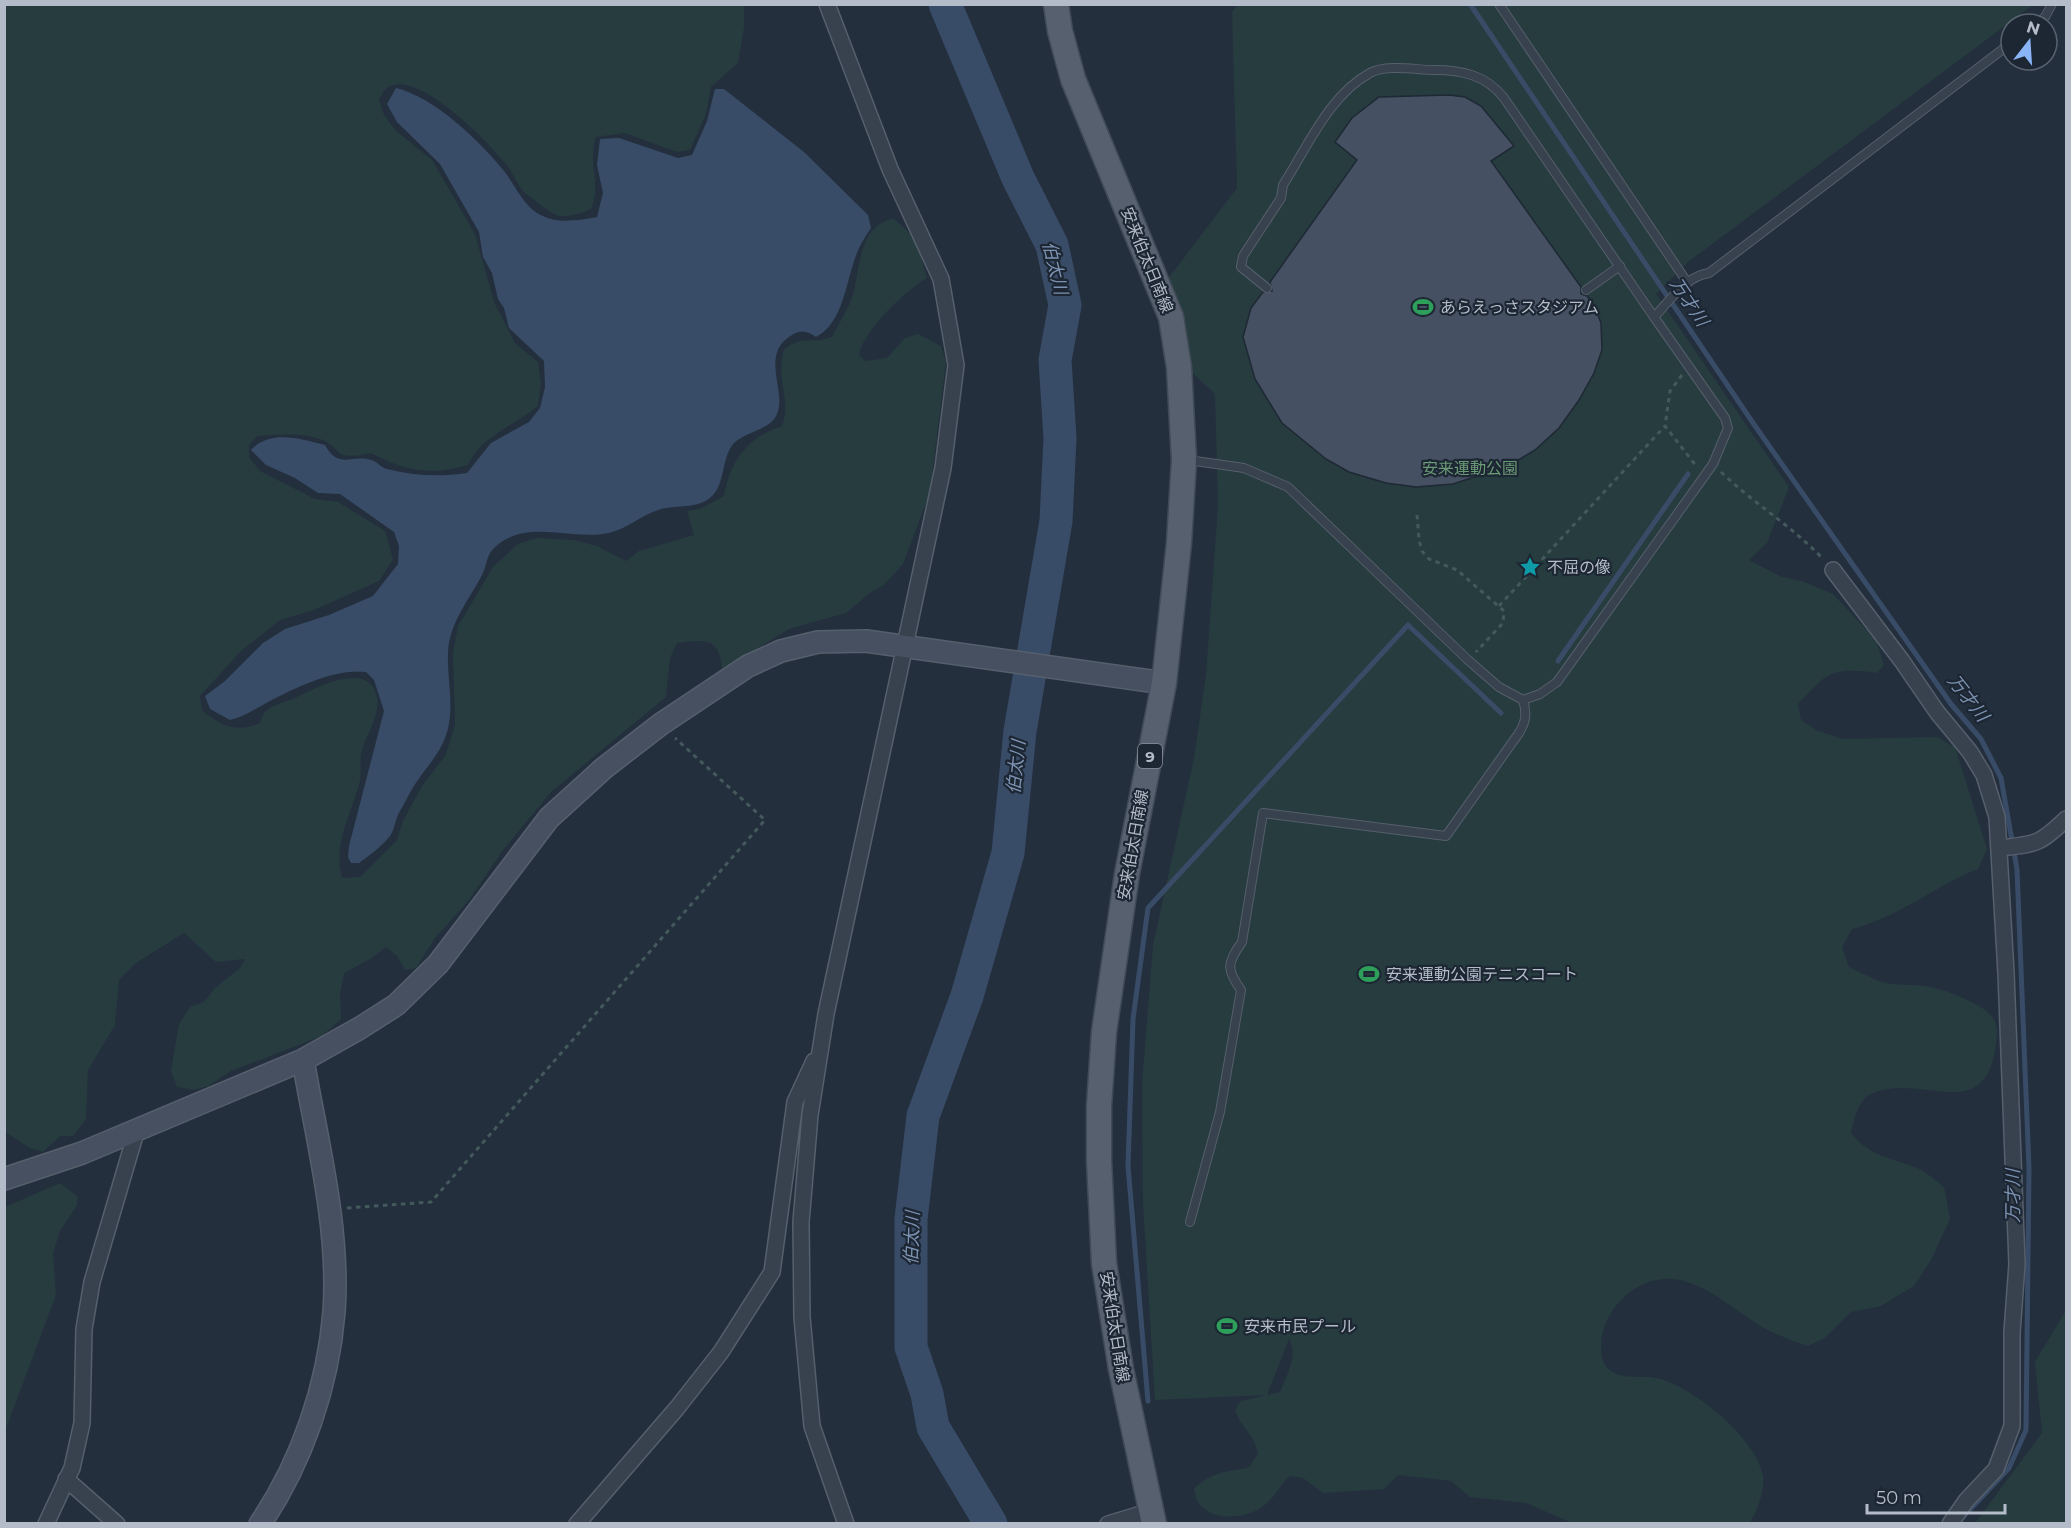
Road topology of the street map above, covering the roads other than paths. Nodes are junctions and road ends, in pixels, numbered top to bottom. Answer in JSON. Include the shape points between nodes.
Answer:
{"nodes":[{"id":1,"x":826,"y":4,"type":"edge"},
{"id":2,"x":1056,"y":4,"type":"edge"},
{"id":3,"x":1499,"y":4,"type":"edge"},
{"id":4,"x":1999,"y":52,"type":"edge"},
{"id":5,"x":1620,"y":266,"type":"junction"},
{"id":6,"x":1687,"y":282,"type":"junction"},
{"id":7,"x":1267,"y":288,"type":"dead end"},
{"id":8,"x":1586,"y":290,"type":"dead end"},
{"id":9,"x":1654,"y":318,"type":"junction"},
{"id":10,"x":1184,"y":460,"type":"junction"},
{"id":11,"x":1833,"y":570,"type":"road end"},
{"id":12,"x":912,"y":646,"type":"junction"},
{"id":13,"x":1164,"y":683,"type":"junction"},
{"id":14,"x":1524,"y":700,"type":"junction"},
{"id":15,"x":2067,"y":819,"type":"edge"},
{"id":16,"x":2000,"y":848,"type":"junction"},
{"id":17,"x":823,"y":1042,"type":"junction"},
{"id":18,"x":303,"y":1060,"type":"junction"},
{"id":19,"x":137,"y":1129,"type":"junction"},
{"id":20,"x":4,"y":1179,"type":"edge"},
{"id":21,"x":1190,"y":1222,"type":"dead end"},
{"id":22,"x":66,"y":1479,"type":"junction"},
{"id":23,"x":1152,"y":1517,"type":"edge"},
{"id":24,"x":1115,"y":1521,"type":"edge"},
{"id":25,"x":46,"y":1524,"type":"edge"},
{"id":26,"x":117,"y":1524,"type":"edge"},
{"id":27,"x":260,"y":1524,"type":"edge"},
{"id":28,"x":577,"y":1524,"type":"edge"},
{"id":29,"x":846,"y":1524,"type":"edge"},
{"id":30,"x":1950,"y":1524,"type":"edge"}],
"edges":[{"from":1,"to":12,"type":"street","via":[[890,169],[941,279],[956,365],[943,468],[910,615]]},
{"from":2,"to":10,"type":"main road","name":"安来伯太日南線","number":"9","via":[[1073,79],[1171,317],[1179,367]]},
{"from":3,"to":6,"type":"lane"},
{"from":4,"to":6,"type":"lane","via":[[1709,273],[1696,275]]},
{"from":5,"to":7,"type":"lane","via":[[1499,90],[1483,78],[1463,71],[1384,70],[1371,73],[1337,100],[1243,256],[1241,267]]},
{"from":5,"to":8,"type":"lane"},
{"from":5,"to":9,"type":"lane"},
{"from":6,"to":9,"type":"lane"},
{"from":9,"to":14,"type":"lane","via":[[1725,418],[1728,428],[1713,465],[1557,682]]},
{"from":10,"to":13,"type":"main road","name":"安来伯太日南線","number":"9"},
{"from":10,"to":14,"type":"lane","via":[[1244,468],[1288,487],[1468,660],[1499,687]]},
{"from":11,"to":16,"type":"street","via":[[1984,775],[1997,817]]},
{"from":12,"to":13,"type":"street"},
{"from":12,"to":17,"type":"street","via":[[826,1014]]},
{"from":12,"to":18,"type":"street","via":[[866,641],[818,642],[781,651],[748,666],[661,724],[549,818],[438,964],[396,1005]]},
{"from":13,"to":23,"type":"main road","name":"安来伯太日南線","number":"9","via":[[1127,874],[1104,1032],[1099,1106],[1104,1263],[1121,1370]]},
{"from":14,"to":21,"type":"lane","via":[[1526,722],[1446,836],[1263,813],[1242,942],[1230,960],[1230,975],[1241,990],[1220,1112]]},
{"from":15,"to":16,"type":"street","via":[[2034,845]]},
{"from":16,"to":30,"type":"street","via":[[2017,1264],[2012,1426],[1996,1469]]},
{"from":17,"to":28,"type":"street","via":[[795,1102],[772,1272],[714,1361]]},
{"from":17,"to":29,"type":"street","via":[[810,1115],[801,1222],[802,1317],[812,1426]]},
{"from":18,"to":19,"type":"street"},
{"from":18,"to":27,"type":"street","via":[[329,1209],[334,1310],[328,1359],[298,1458]]},
{"from":19,"to":20,"type":"street","via":[[82,1153]]},
{"from":19,"to":22,"type":"street","via":[[92,1281],[84,1329],[82,1424]]},
{"from":22,"to":25,"type":"street"},
{"from":22,"to":26,"type":"street"},
{"from":23,"to":24,"type":"street"}]}
